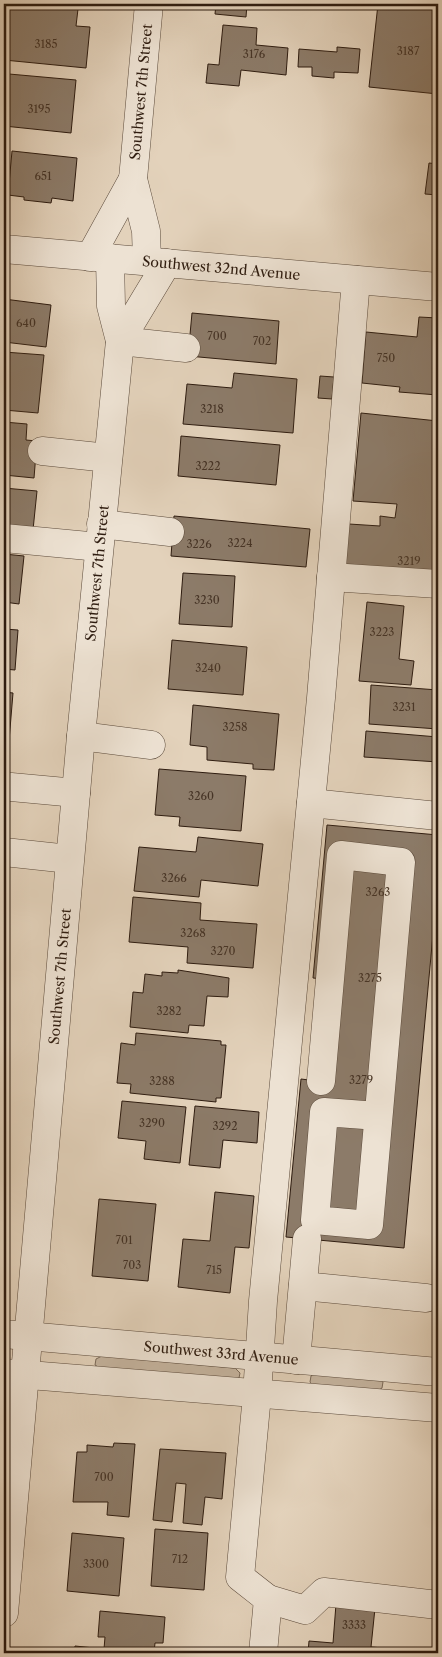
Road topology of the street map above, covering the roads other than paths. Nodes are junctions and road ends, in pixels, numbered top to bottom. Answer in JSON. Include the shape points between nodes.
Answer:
{"nodes":[{"id":1,"x":148,"y":4,"type":"edge"},
{"id":2,"x":133,"y":179,"type":"junction"},
{"id":3,"x":4,"y":249,"type":"edge"},
{"id":4,"x":100,"y":258,"type":"junction"},
{"id":5,"x":157,"y":262,"type":"junction"},
{"id":6,"x":356,"y":280,"type":"junction"},
{"id":7,"x":438,"y":288,"type":"edge"},
{"id":8,"x":120,"y":341,"type":"junction"},
{"id":9,"x":186,"y":348,"type":"dead end"},
{"id":10,"x":42,"y":451,"type":"dead end"},
{"id":11,"x":108,"y":458,"type":"junction"},
{"id":12,"x":170,"y":532,"type":"dead end"},
{"id":13,"x":100,"y":535,"type":"junction"},
{"id":14,"x":4,"y":538,"type":"edge"},
{"id":15,"x":331,"y":577,"type":"junction"},
{"id":16,"x":438,"y":584,"type":"edge"},
{"id":17,"x":81,"y":736,"type":"junction"},
{"id":18,"x":151,"y":744,"type":"dead end"},
{"id":19,"x":11,"y":787,"type":"dead end"},
{"id":20,"x":76,"y":793,"type":"junction"},
{"id":21,"x":311,"y":803,"type":"junction"},
{"id":22,"x":438,"y":816,"type":"edge"},
{"id":23,"x":4,"y":852,"type":"edge"},
{"id":24,"x":70,"y":859,"type":"junction"},
{"id":25,"x":321,"y":1082,"type":"dead end"},
{"id":26,"x":378,"y":1116,"type":"dead end"},
{"id":27,"x":307,"y":1239,"type":"dead end"},
{"id":28,"x":302,"y":1286,"type":"junction"},
{"id":29,"x":426,"y":1298,"type":"dead end"},
{"id":30,"x":16,"y":1335,"type":"edge"},
{"id":31,"x":260,"y":1357,"type":"junction"},
{"id":32,"x":296,"y":1360,"type":"junction"},
{"id":33,"x":438,"y":1372,"type":"edge"},
{"id":34,"x":15,"y":1374,"type":"edge"},
{"id":35,"x":257,"y":1395,"type":"junction"},
{"id":36,"x":438,"y":1408,"type":"edge"},
{"id":37,"x":268,"y":1599,"type":"junction"},
{"id":38,"x":438,"y":1605,"type":"edge"},
{"id":39,"x":4,"y":1613,"type":"edge"},
{"id":40,"x":263,"y":1653,"type":"edge"}],
"edges":[{"from":1,"to":2,"type":"street","name":"Southwest 7th Street"},
{"from":2,"to":4,"type":"street","name":"Southwest 7th Street"},
{"from":2,"to":5,"type":"street","name":"Southwest 7th Street"},
{"from":3,"to":4,"type":"street","name":"Southwest 32nd Avenue"},
{"from":4,"to":5,"type":"street","name":"Southwest 32nd Avenue"},
{"from":4,"to":8,"type":"street","name":"Southwest 7th Street"},
{"from":5,"to":6,"type":"street","name":"Southwest 32nd Avenue"},
{"from":5,"to":8,"type":"street","name":"Southwest 7th Street"},
{"from":6,"to":7,"type":"street","name":"Southwest 32nd Avenue"},
{"from":6,"to":15,"type":"street"},
{"from":8,"to":9,"type":"street"},
{"from":8,"to":11,"type":"street","name":"Southwest 7th Street"},
{"from":10,"to":11,"type":"street"},
{"from":11,"to":13,"type":"street","name":"Southwest 7th Street"},
{"from":12,"to":13,"type":"street"},
{"from":13,"to":14,"type":"street"},
{"from":13,"to":17,"type":"street","name":"Southwest 7th Street"},
{"from":15,"to":16,"type":"street"},
{"from":15,"to":21,"type":"street"},
{"from":17,"to":18,"type":"street"},
{"from":17,"to":20,"type":"street","name":"Southwest 7th Street"},
{"from":19,"to":20,"type":"street"},
{"from":20,"to":24,"type":"street","name":"Southwest 7th Street"},
{"from":21,"to":22,"type":"street"},
{"from":21,"to":31,"type":"street","via":[[262,1301]]},
{"from":23,"to":24,"type":"street"},
{"from":24,"to":30,"type":"street","name":"Southwest 7th Street"},
{"from":25,"to":26,"type":"street","via":[[341,856],[401,862]]},
{"from":27,"to":28,"type":"street"},
{"from":28,"to":29,"type":"street"},
{"from":28,"to":32,"type":"street"},
{"from":30,"to":31,"type":"street","name":"Southwest 33rd Avenue"},
{"from":30,"to":34,"type":"street","name":"Southwest 7th Street"},
{"from":31,"to":32,"type":"street","name":"Southwest 33rd Avenue"},
{"from":31,"to":35,"type":"street"},
{"from":32,"to":33,"type":"street","name":"Southwest 33rd Avenue"},
{"from":34,"to":35,"type":"street"},
{"from":34,"to":39,"type":"street","name":"Southwest 7th Street"},
{"from":35,"to":36,"type":"street"},
{"from":35,"to":37,"type":"street","via":[[240,1577]]},
{"from":37,"to":38,"type":"street","via":[[305,1610],[324,1592]]},
{"from":37,"to":40,"type":"street"}]}
